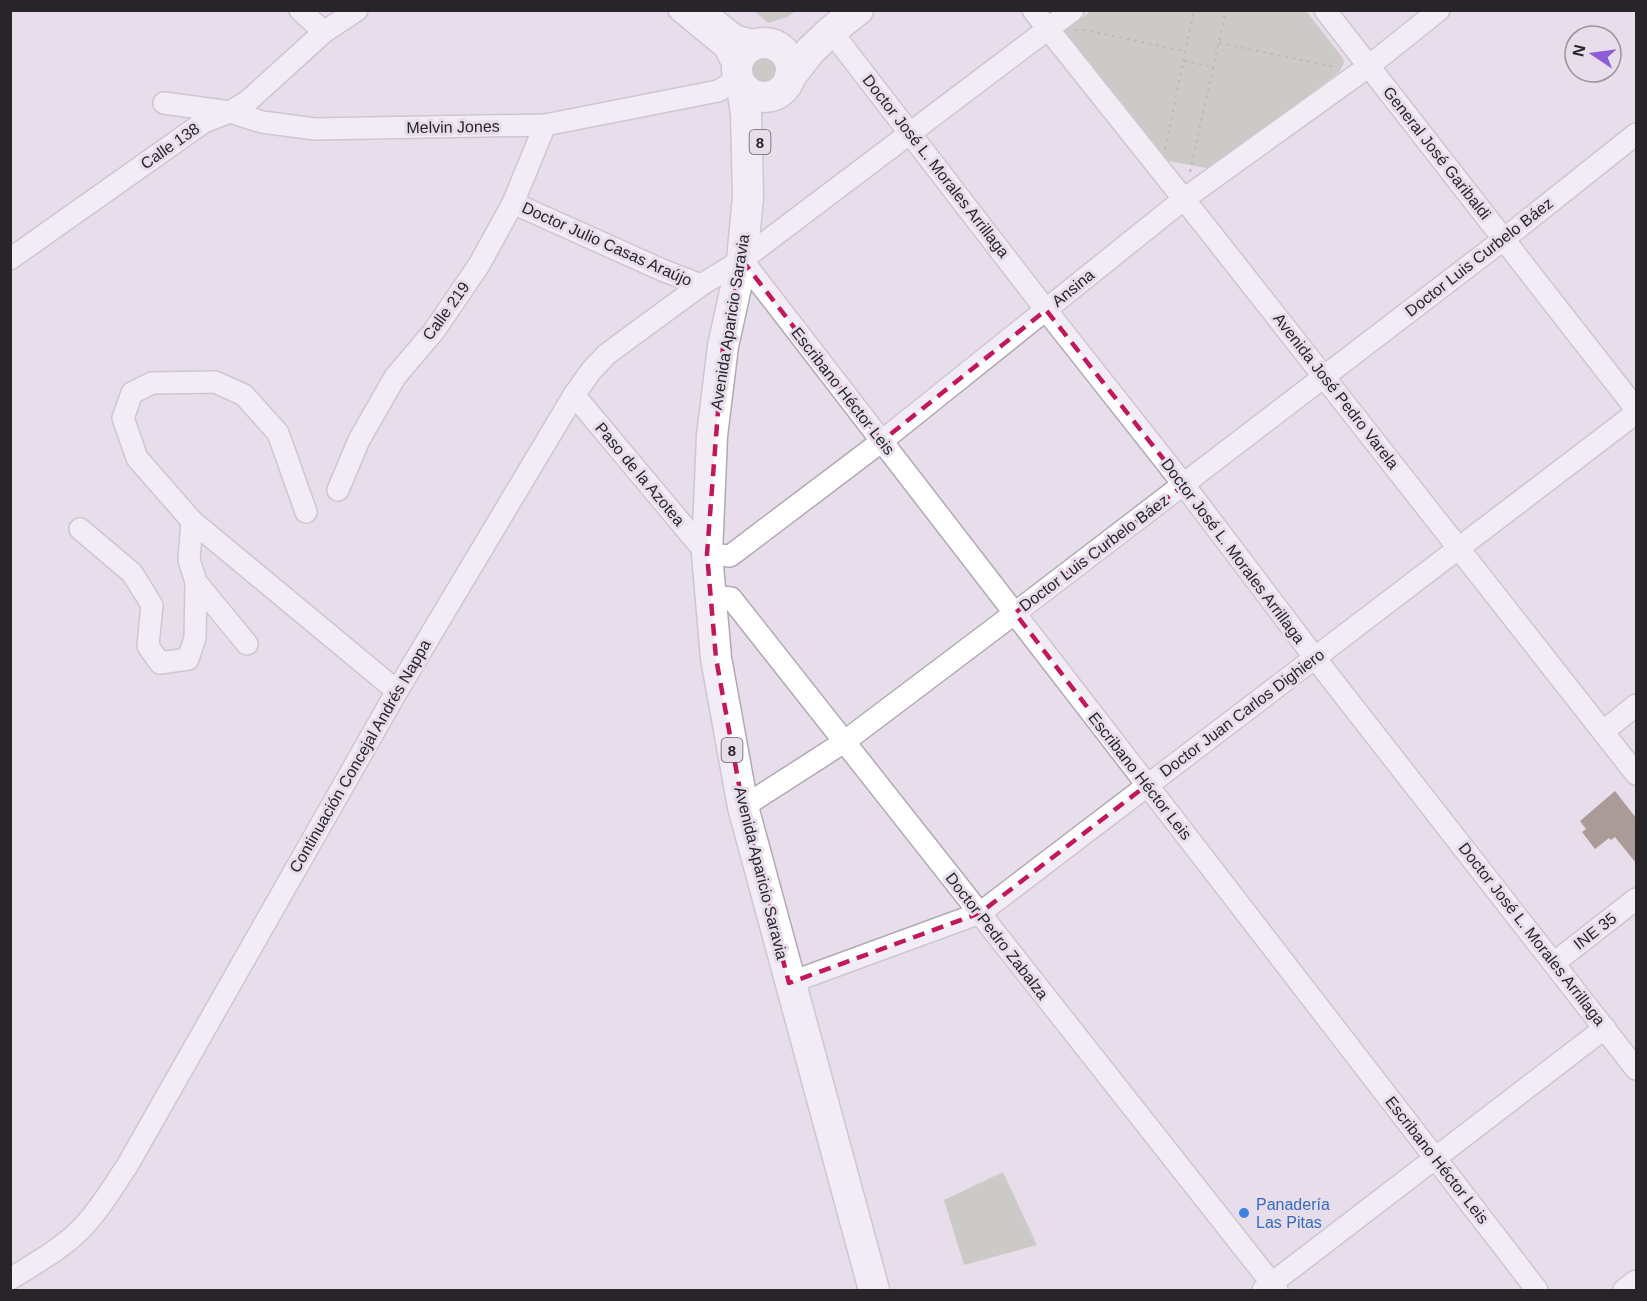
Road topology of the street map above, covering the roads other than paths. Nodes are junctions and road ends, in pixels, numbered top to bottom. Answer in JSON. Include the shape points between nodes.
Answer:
{"nodes":[{"id":1,"x":300,"y":10,"type":"edge"},
{"id":2,"x":357,"y":10,"type":"edge"},
{"id":3,"x":679,"y":10,"type":"edge"},
{"id":4,"x":703,"y":10,"type":"edge"},
{"id":5,"x":858,"y":10,"type":"edge"},
{"id":6,"x":1033,"y":10,"type":"edge"},
{"id":7,"x":1073,"y":10,"type":"edge"},
{"id":8,"x":1325,"y":10,"type":"edge"},
{"id":9,"x":1439,"y":10,"type":"edge"},
{"id":10,"x":832,"y":21,"type":"edge"},
{"id":11,"x":1048,"y":29,"type":"junction"},
{"id":12,"x":324,"y":32,"type":"junction"},
{"id":13,"x":766,"y":43,"type":"junction"},
{"id":14,"x":1369,"y":66,"type":"junction"},
{"id":15,"x":739,"y":79,"type":"junction"},
{"id":16,"x":785,"y":84,"type":"junction"},
{"id":17,"x":164,"y":104,"type":"dead end"},
{"id":18,"x":230,"y":112,"type":"junction"},
{"id":19,"x":545,"y":125,"type":"junction"},
{"id":20,"x":910,"y":133,"type":"junction"},
{"id":21,"x":1636,"y":134,"type":"edge"},
{"id":22,"x":748,"y":197,"type":"junction"},
{"id":23,"x":1184,"y":199,"type":"junction"},
{"id":24,"x":513,"y":203,"type":"junction"},
{"id":25,"x":1504,"y":239,"type":"junction"},
{"id":26,"x":10,"y":259,"type":"edge"},
{"id":27,"x":742,"y":260,"type":"junction"},
{"id":28,"x":701,"y":285,"type":"junction"},
{"id":29,"x":1046,"y":310,"type":"junction"},
{"id":30,"x":1324,"y":376,"type":"junction"},
{"id":31,"x":574,"y":395,"type":"junction"},
{"id":32,"x":1636,"y":411,"type":"edge"},
{"id":33,"x":882,"y":441,"type":"junction"},
{"id":34,"x":1184,"y":485,"type":"junction"},
{"id":35,"x":338,"y":490,"type":"dead end"},
{"id":36,"x":306,"y":512,"type":"dead end"},
{"id":37,"x":192,"y":521,"type":"junction"},
{"id":38,"x":80,"y":530,"type":"dead end"},
{"id":39,"x":1459,"y":548,"type":"junction"},
{"id":40,"x":707,"y":554,"type":"junction"},
{"id":41,"x":196,"y":582,"type":"junction"},
{"id":42,"x":710,"y":596,"type":"junction"},
{"id":43,"x":1015,"y":613,"type":"junction"},
{"id":44,"x":247,"y":644,"type":"dead end"},
{"id":45,"x":1315,"y":658,"type":"junction"},
{"id":46,"x":397,"y":690,"type":"junction"},
{"id":47,"x":1636,"y":705,"type":"edge"},
{"id":48,"x":1604,"y":731,"type":"junction"},
{"id":49,"x":844,"y":742,"type":"junction"},
{"id":50,"x":1636,"y":774,"type":"edge"},
{"id":51,"x":1147,"y":785,"type":"junction"},
{"id":52,"x":742,"y":807,"type":"junction"},
{"id":53,"x":1636,"y":899,"type":"edge"},
{"id":54,"x":980,"y":913,"type":"junction"},
{"id":55,"x":1554,"y":963,"type":"junction"},
{"id":56,"x":789,"y":982,"type":"junction"},
{"id":57,"x":1605,"y":1028,"type":"junction"},
{"id":58,"x":1636,"y":1070,"type":"edge"},
{"id":59,"x":1436,"y":1159,"type":"junction"},
{"id":60,"x":10,"y":1279,"type":"edge"},
{"id":61,"x":1636,"y":1281,"type":"edge"},
{"id":62,"x":1271,"y":1289,"type":"edge"},
{"id":63,"x":874,"y":1290,"type":"edge"},
{"id":64,"x":1537,"y":1290,"type":"edge"},
{"id":65,"x":1624,"y":1290,"type":"edge"}],
"edges":[{"from":1,"to":12,"type":"street"},
{"from":2,"to":12,"type":"street","name":"Calle 138"},
{"from":3,"to":15,"type":"street","via":[[725,48]]},
{"from":4,"to":13,"type":"street","via":[[736,36]]},
{"from":5,"to":10,"type":"highway","number":"8"},
{"from":6,"to":11,"type":"street","name":"Avenida José Pedro Varela"},
{"from":7,"to":11,"type":"street","name":"Continuación Concejal Andrés Nappa"},
{"from":8,"to":14,"type":"street","name":"General José Garibaldi"},
{"from":9,"to":14,"type":"street","name":"Ansina"},
{"from":10,"to":13,"type":"highway","number":"8","via":[[784,42]]},
{"from":10,"to":16,"type":"highway","number":"8"},
{"from":10,"to":20,"type":"street","name":"Doctor José L. Morales Arrillaga"},
{"from":11,"to":20,"type":"street","name":"Continuación Concejal Andrés Nappa"},
{"from":11,"to":23,"type":"street","name":"Avenida José Pedro Varela"},
{"from":12,"to":18,"type":"street","name":"Calle 138","via":[[277,77]]},
{"from":13,"to":15,"type":"highway","number":"8","via":[[754,44],[741,55]]},
{"from":13,"to":16,"type":"highway","via":[[785,53],[789,60]]},
{"from":14,"to":23,"type":"street","name":"Ansina"},
{"from":14,"to":25,"type":"street","name":"General José Garibaldi"},
{"from":15,"to":16,"type":"highway","via":[[748,93],[765,97]]},
{"from":15,"to":19,"type":"street","name":"Melvin Jones","via":[[718,91]]},
{"from":15,"to":22,"type":"highway","name":"Avenida Aparicio Saravia","number":"8","via":[[746,114]]},
{"from":16,"to":22,"type":"highway","name":"Avenida Aparicio Saravia","number":"8","via":[[762,130]]},
{"from":17,"to":18,"type":"street","name":"Melvin Jones"},
{"from":18,"to":19,"type":"street","name":"Melvin Jones","via":[[262,122],[315,129]]},
{"from":18,"to":26,"type":"street","name":"Calle 138","via":[[204,122]]},
{"from":19,"to":24,"type":"street","name":"Calle 219"},
{"from":20,"to":27,"type":"street","name":"Continuación Concejal Andrés Nappa"},
{"from":20,"to":29,"type":"street","name":"Doctor José L. Morales Arrillaga"},
{"from":21,"to":25,"type":"street","name":"Doctor Luis Curbelo Báez"},
{"from":22,"to":27,"type":"highway","name":"Avenida Aparicio Saravia","number":"8"},
{"from":23,"to":29,"type":"street","name":"Ansina"},
{"from":23,"to":30,"type":"street","name":"Avenida José Pedro Varela"},
{"from":24,"to":28,"type":"street","name":"Doctor Julio Casas Araújo"},
{"from":24,"to":35,"type":"street","name":"Calle 219","via":[[479,265],[434,331],[395,377],[359,440]]},
{"from":25,"to":30,"type":"street","name":"Doctor Luis Curbelo Báez"},
{"from":25,"to":32,"type":"street","name":"General José Garibaldi"},
{"from":27,"to":28,"type":"street","name":"Continuación Concejal Andrés Nappa"},
{"from":27,"to":33,"type":"street","name":"Escribano Héctor Leis"},
{"from":27,"to":40,"type":"highway","name":"Avenida Aparicio Saravia","number":"8","via":[[723,346],[712,436]]},
{"from":28,"to":31,"type":"street","name":"Continuación Concejal Andrés Nappa","via":[[607,354]]},
{"from":29,"to":33,"type":"street","name":"Ansina"},
{"from":29,"to":34,"type":"street","name":"Doctor José L. Morales Arrillaga"},
{"from":30,"to":34,"type":"street","name":"Doctor Luis Curbelo Báez"},
{"from":30,"to":39,"type":"street","name":"Avenida José Pedro Varela"},
{"from":31,"to":40,"type":"street","name":"Paso de la Azotea"},
{"from":31,"to":46,"type":"street","name":"Continuación Concejal Andrés Nappa"},
{"from":32,"to":39,"type":"street","name":"Doctor Juan Carlos Dighiero"},
{"from":33,"to":40,"type":"street","name":"Ansina","via":[[730,556]]},
{"from":33,"to":43,"type":"street","name":"Escribano Héctor Leis"},
{"from":34,"to":43,"type":"street","name":"Doctor Luis Curbelo Báez"},
{"from":34,"to":45,"type":"street","name":"Doctor José L. Morales Arrillaga"},
{"from":36,"to":37,"type":"street","via":[[278,433],[244,395],[215,382],[152,383],[132,393],[123,418],[137,458]]},
{"from":37,"to":41,"type":"street","via":[[189,560]]},
{"from":37,"to":46,"type":"street"},
{"from":38,"to":41,"type":"street","via":[[132,573],[152,605],[148,646],[160,663],[188,659],[195,638]]},
{"from":39,"to":45,"type":"street","name":"Doctor Juan Carlos Dighiero"},
{"from":39,"to":48,"type":"street","name":"Avenida José Pedro Varela"},
{"from":40,"to":42,"type":"highway","name":"Avenida Aparicio Saravia","number":"8"},
{"from":41,"to":44,"type":"street"},
{"from":42,"to":49,"type":"street","name":"Doctor Pedro Zabalza","via":[[731,598]]},
{"from":42,"to":52,"type":"highway","name":"Avenida Aparicio Saravia","number":"8","via":[[716,658]]},
{"from":43,"to":49,"type":"street","name":"Doctor Luis Curbelo Báez"},
{"from":43,"to":51,"type":"street","name":"Escribano Héctor Leis"},
{"from":45,"to":51,"type":"street","name":"Doctor Juan Carlos Dighiero"},
{"from":45,"to":55,"type":"street","name":"Doctor José L. Morales Arrillaga"},
{"from":46,"to":60,"type":"street","name":"Continuación Concejal Andrés Nappa","via":[[100,1207],[79,1231]]},
{"from":47,"to":48,"type":"street"},
{"from":48,"to":50,"type":"street","name":"Avenida José Pedro Varela"},
{"from":49,"to":52,"type":"street","name":"Doctor Luis Curbelo Báez"},
{"from":49,"to":54,"type":"street","name":"Doctor Pedro Zabalza"},
{"from":51,"to":54,"type":"street","name":"Doctor Juan Carlos Dighiero"},
{"from":51,"to":59,"type":"street","name":"Escribano Héctor Leis"},
{"from":52,"to":56,"type":"highway","name":"Avenida Aparicio Saravia","number":"8"},
{"from":53,"to":55,"type":"street","name":"INE 35"},
{"from":54,"to":56,"type":"street","name":"Doctor Juan Carlos Dighiero"},
{"from":54,"to":62,"type":"street","name":"Doctor Pedro Zabalza"},
{"from":55,"to":57,"type":"street","name":"Doctor José L. Morales Arrillaga"},
{"from":56,"to":63,"type":"highway","name":"Avenida Aparicio Saravia","number":"8"},
{"from":57,"to":58,"type":"street","name":"Doctor José L. Morales Arrillaga"},
{"from":57,"to":59,"type":"street"},
{"from":59,"to":62,"type":"street"},
{"from":59,"to":64,"type":"street","name":"Escribano Héctor Leis"},
{"from":61,"to":65,"type":"street"}]}
